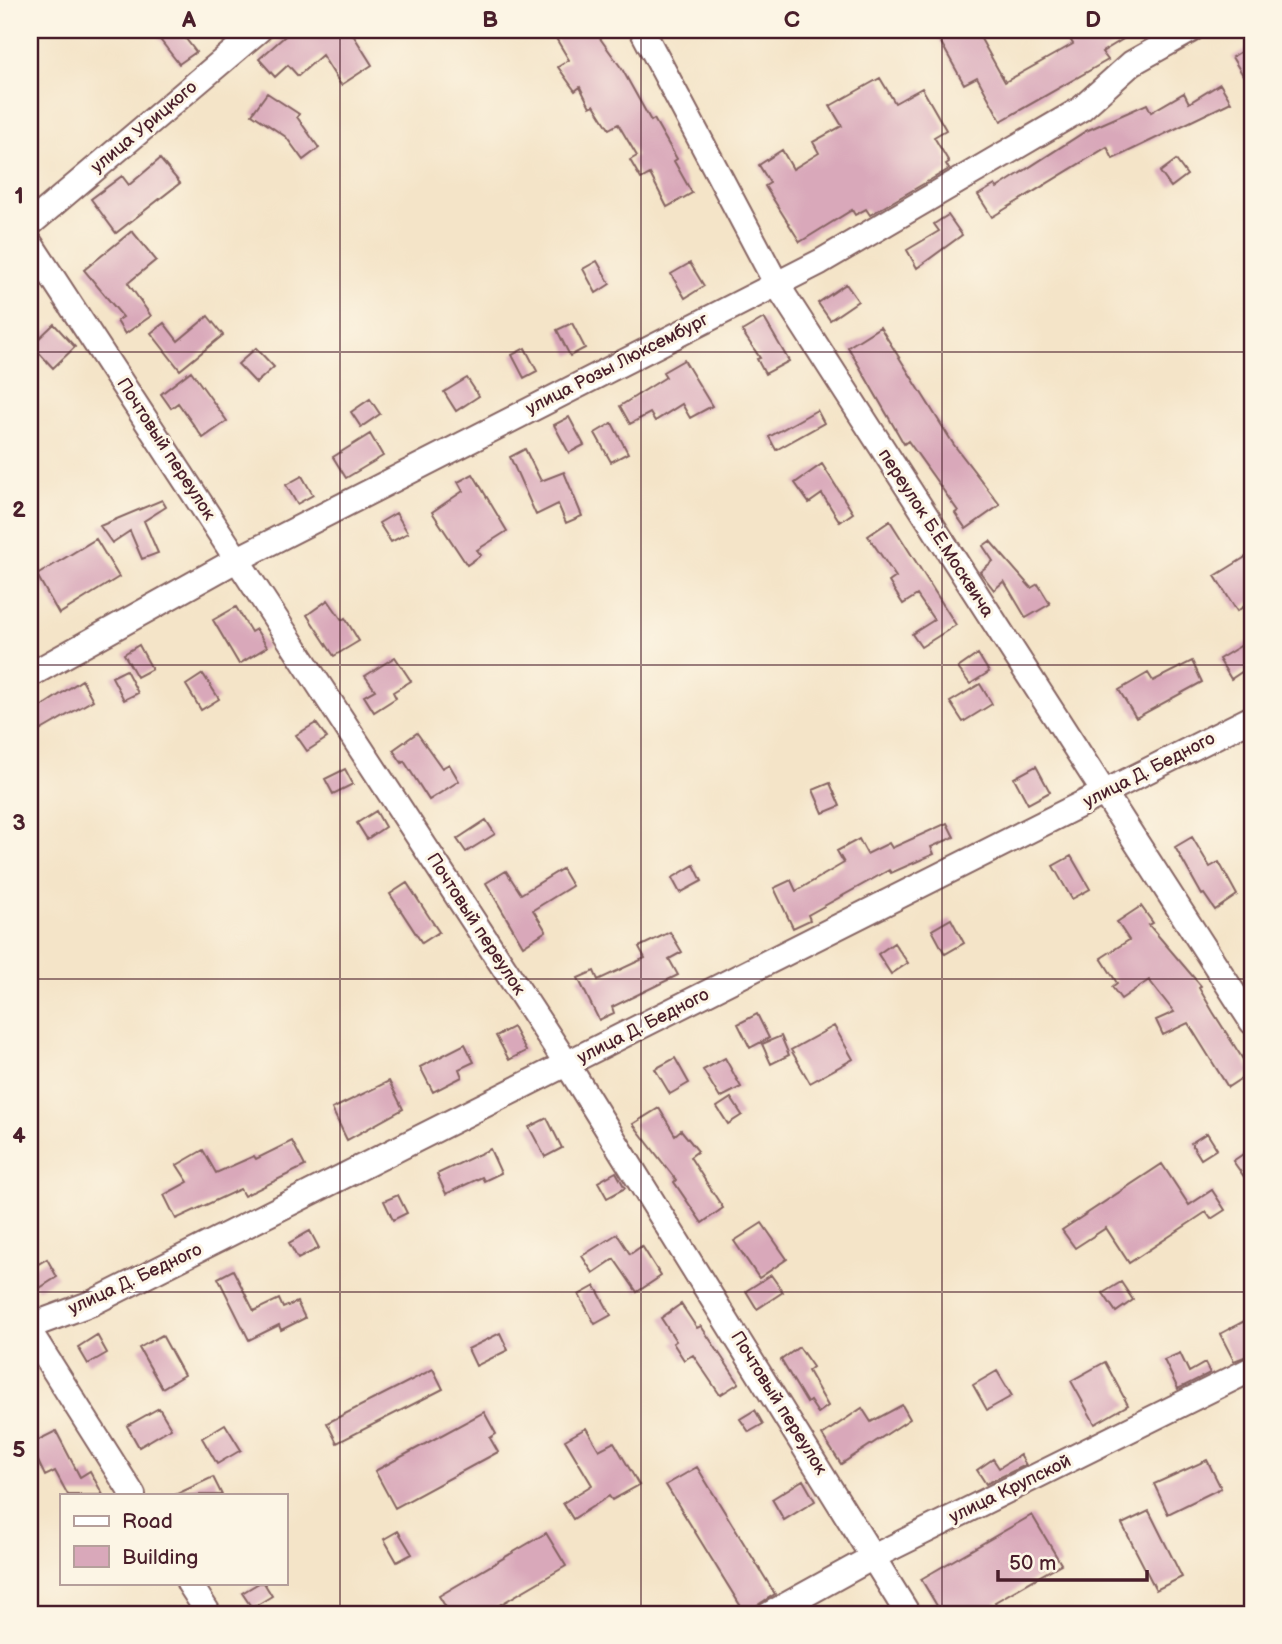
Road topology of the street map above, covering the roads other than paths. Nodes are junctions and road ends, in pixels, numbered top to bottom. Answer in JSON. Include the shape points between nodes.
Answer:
{"nodes":[{"id":1,"x":258,"y":30,"type":"edge"},
{"id":2,"x":642,"y":30,"type":"edge"},
{"id":3,"x":1191,"y":30,"type":"edge"},
{"id":4,"x":30,"y":223,"type":"edge"},
{"id":5,"x":32,"y":255,"type":"edge"},
{"id":6,"x":776,"y":283,"type":"junction"},
{"id":7,"x":238,"y":559,"type":"junction"},
{"id":8,"x":30,"y":675,"type":"edge"},
{"id":9,"x":1252,"y":718,"type":"edge"},
{"id":10,"x":1103,"y":794,"type":"junction"},
{"id":11,"x":1252,"y":1022,"type":"edge"},
{"id":12,"x":567,"y":1064,"type":"junction"},
{"id":13,"x":30,"y":1326,"type":"edge"},
{"id":14,"x":30,"y":1332,"type":"edge"},
{"id":15,"x":1252,"y":1369,"type":"edge"},
{"id":16,"x":132,"y":1494,"type":"edge"},
{"id":17,"x":875,"y":1556,"type":"junction"},
{"id":18,"x":190,"y":1584,"type":"edge"},
{"id":19,"x":209,"y":1614,"type":"edge"},
{"id":20,"x":770,"y":1614,"type":"edge"},
{"id":21,"x":908,"y":1614,"type":"edge"}],
"edges":[{"from":1,"to":4,"type":"street","name":"улица Урицкого"},
{"from":2,"to":6,"type":"street","name":"переулок Б.Е.Москвича"},
{"from":3,"to":6,"type":"street","name":"улица Розы Люксембург","via":[[1132,63],[1081,109],[820,262]]},
{"from":5,"to":7,"type":"street","name":"Почтовый переулок"},
{"from":6,"to":7,"type":"street","name":"улица Розы Люксембург"},
{"from":6,"to":10,"type":"street","name":"переулок Б.Е.Москвича"},
{"from":7,"to":8,"type":"street","name":"улица Розы Люксембург"},
{"from":7,"to":12,"type":"street","name":"Почтовый переулок"},
{"from":9,"to":10,"type":"street","name":"улица Д. Бедного"},
{"from":10,"to":11,"type":"street","name":"переулок Б.Е.Москвича"},
{"from":10,"to":12,"type":"street","name":"улица Д. Бедного"},
{"from":12,"to":13,"type":"street","name":"улица Д. Бедного","via":[[92,1303]]},
{"from":12,"to":17,"type":"street","name":"Почтовый переулок"},
{"from":14,"to":16,"type":"street"},
{"from":15,"to":17,"type":"street","name":"улица Крупской"},
{"from":17,"to":20,"type":"street","name":"улица Крупской"},
{"from":17,"to":21,"type":"street","name":"Почтовый переулок"},
{"from":18,"to":19,"type":"street"}]}
